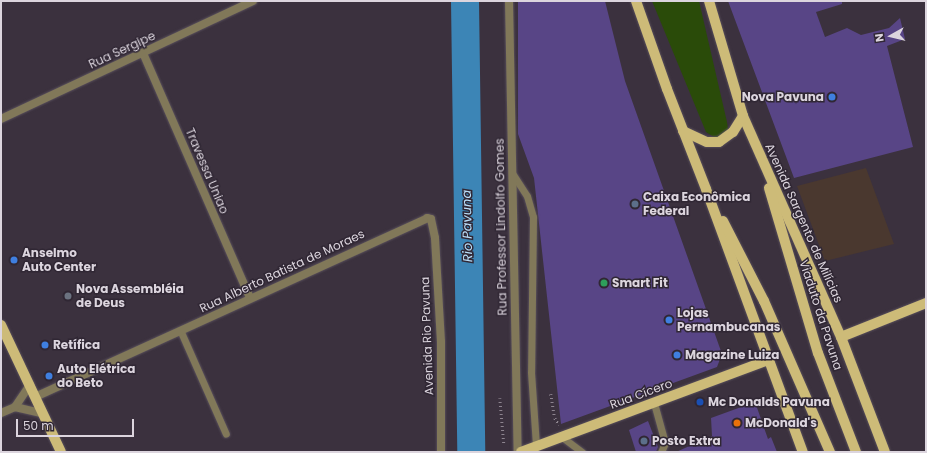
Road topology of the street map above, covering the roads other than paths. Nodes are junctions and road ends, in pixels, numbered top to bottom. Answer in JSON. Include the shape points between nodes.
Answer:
{"nodes":[{"id":1,"x":253,"y":1,"type":"edge"},
{"id":2,"x":509,"y":1,"type":"edge"},
{"id":3,"x":636,"y":1,"type":"edge"},
{"id":4,"x":709,"y":1,"type":"edge"},
{"id":5,"x":143,"y":53,"type":"junction"},
{"id":6,"x":743,"y":116,"type":"junction"},
{"id":7,"x":1,"y":119,"type":"edge"},
{"id":8,"x":683,"y":131,"type":"junction"},
{"id":9,"x":762,"y":160,"type":"junction"},
{"id":10,"x":512,"y":173,"type":"junction"},
{"id":11,"x":706,"y":189,"type":"junction"},
{"id":12,"x":431,"y":219,"type":"joint"},
{"id":13,"x":250,"y":298,"type":"junction"},
{"id":14,"x":926,"y":303,"type":"edge"},
{"id":15,"x":1,"y":324,"type":"edge"},
{"id":16,"x":181,"y":332,"type":"junction"},
{"id":17,"x":840,"y":337,"type":"junction"},
{"id":18,"x":769,"y":360,"type":"junction"},
{"id":19,"x":30,"y":385,"type":"junction"},
{"id":20,"x":35,"y":397,"type":"junction"},
{"id":21,"x":654,"y":403,"type":"junction"},
{"id":22,"x":15,"y":407,"type":"junction"},
{"id":23,"x":1,"y":413,"type":"edge"},
{"id":24,"x":42,"y":413,"type":"junction"},
{"id":25,"x":226,"y":434,"type":"dead end"},
{"id":26,"x":562,"y":437,"type":"junction"},
{"id":27,"x":536,"y":446,"type":"junction"},
{"id":28,"x":61,"y":452,"type":"edge"},
{"id":29,"x":441,"y":452,"type":"edge"},
{"id":30,"x":518,"y":452,"type":"edge"},
{"id":31,"x":521,"y":452,"type":"edge"},
{"id":32,"x":582,"y":452,"type":"edge"},
{"id":33,"x":661,"y":452,"type":"edge"},
{"id":34,"x":803,"y":452,"type":"edge"},
{"id":35,"x":830,"y":452,"type":"edge"},
{"id":36,"x":856,"y":452,"type":"edge"},
{"id":37,"x":885,"y":452,"type":"edge"}],
"edges":[{"from":1,"to":5,"type":"street","name":"Rua Sergipe"},
{"from":2,"to":10,"type":"street","name":"Rua Professor Lindolfo Gomes"},
{"from":3,"to":8,"type":"main road"},
{"from":4,"to":6,"type":"main road","name":"Avenida Sargento de Milícias"},
{"from":5,"to":7,"type":"street","name":"Rua Sergipe"},
{"from":5,"to":13,"type":"street","name":"Travessa Uniao"},
{"from":6,"to":8,"type":"main road","via":[[733,132],[719,142],[707,142]]},
{"from":6,"to":9,"type":"main road","name":"Avenida Sargento de Milícias"},
{"from":8,"to":11,"type":"main road"},
{"from":9,"to":17,"type":"main road","name":"Avenida Sargento de Milícias"},
{"from":9,"to":36,"type":"main road","name":"Viaduto da Pavuna","via":[[818,354]]},
{"from":10,"to":27,"type":"lane","via":[[527,196],[533,217],[531,372]]},
{"from":10,"to":30,"type":"street","name":"Rua Professor Lindolfo Gomes"},
{"from":11,"to":18,"type":"main road"},
{"from":11,"to":35,"type":"main road","via":[[742,256]]},
{"from":12,"to":13,"type":"street","name":"Rua Alberto Batista de Moraes","via":[[422,219]]},
{"from":12,"to":29,"type":"street","name":"Avenida Rio Pavuna","via":[[436,238],[441,342]]},
{"from":13,"to":16,"type":"street","name":"Rua Alberto Batista de Moraes"},
{"from":14,"to":17,"type":"main road"},
{"from":15,"to":19,"type":"main road"},
{"from":16,"to":20,"type":"street","name":"Rua Alberto Batista de Moraes"},
{"from":16,"to":25,"type":"lane"},
{"from":17,"to":37,"type":"main road","name":"Avenida Sargento de Milícias"},
{"from":18,"to":21,"type":"main road","name":"Rua Cícero"},
{"from":18,"to":34,"type":"main road"},
{"from":19,"to":20,"type":"main road"},
{"from":19,"to":22,"type":"street"},
{"from":20,"to":24,"type":"main road"},
{"from":21,"to":26,"type":"main road","name":"Rua Cícero"},
{"from":21,"to":33,"type":"lane","via":[[665,443]]},
{"from":22,"to":23,"type":"street"},
{"from":22,"to":24,"type":"street"},
{"from":24,"to":28,"type":"main road"},
{"from":26,"to":27,"type":"main road","name":"Rua Cícero"},
{"from":26,"to":32,"type":"lane"},
{"from":27,"to":31,"type":"main road","name":"Rua Cícero"}]}
